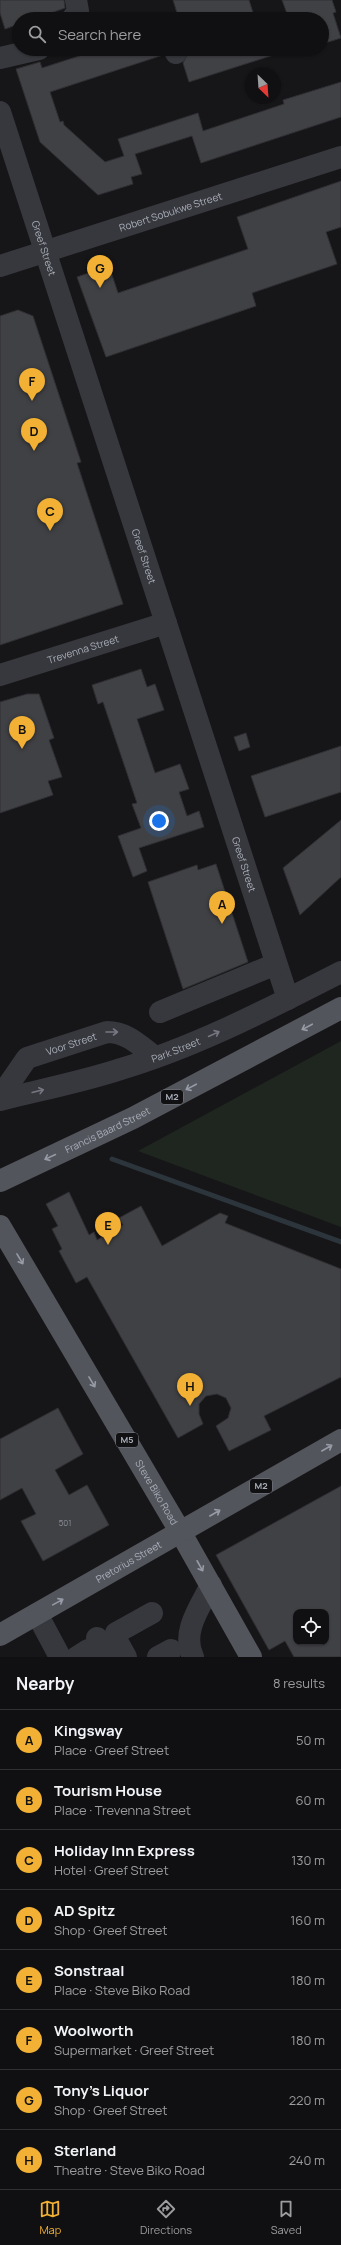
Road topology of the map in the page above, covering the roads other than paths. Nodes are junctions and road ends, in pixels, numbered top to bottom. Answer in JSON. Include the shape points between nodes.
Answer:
{"nodes":[{"id":1,"x":76,"y":0,"type":"edge"},
{"id":2,"x":77,"y":12,"type":"edge"},
{"id":3,"x":12,"y":41,"type":"edge"},
{"id":4,"x":0,"y":45,"type":"edge"},
{"id":5,"x":12,"y":55,"type":"edge"},
{"id":6,"x":0,"y":58,"type":"edge"},
{"id":7,"x":0,"y":112,"type":"edge"},
{"id":8,"x":341,"y":157,"type":"edge"},
{"id":9,"x":45,"y":250,"type":"junction"},
{"id":10,"x":0,"y":266,"type":"edge"},
{"id":11,"x":166,"y":623,"type":"junction"},
{"id":12,"x":0,"y":675,"type":"edge"},
{"id":13,"x":276,"y":964,"type":"junction"},
{"id":14,"x":341,"y":972,"type":"edge"},
{"id":15,"x":288,"y":999,"type":"junction"},
{"id":16,"x":341,"y":1008,"type":"edge"},
{"id":17,"x":160,"y":1012,"type":"dead end"},
{"id":18,"x":155,"y":1057,"type":"junction"},
{"id":19,"x":0,"y":1097,"type":"edge"},
{"id":20,"x":0,"y":1100,"type":"edge"},
{"id":21,"x":0,"y":1181,"type":"edge"},
{"id":22,"x":0,"y":1226,"type":"edge"},
{"id":23,"x":341,"y":1440,"type":"edge"},
{"id":24,"x":181,"y":1532,"type":"junction"},
{"id":25,"x":211,"y":1585,"type":"junction"},
{"id":26,"x":152,"y":1613,"type":"dead end"},
{"id":27,"x":37,"y":1614,"type":"junction"},
{"id":28,"x":0,"y":1635,"type":"edge"},
{"id":29,"x":60,"y":1657,"type":"edge"},
{"id":30,"x":126,"y":1657,"type":"edge"},
{"id":31,"x":193,"y":1657,"type":"edge"},
{"id":32,"x":251,"y":1657,"type":"edge"}],
"edges":[{"from":1,"to":2,"type":"street"},
{"from":3,"to":4,"type":"street"},
{"from":5,"to":6,"type":"street"},
{"from":7,"to":9,"type":"street","name":"Greef Street"},
{"from":8,"to":9,"type":"street","name":"Robert Sobukwe Street"},
{"from":9,"to":10,"type":"street","name":"Robert Sobukwe Street"},
{"from":9,"to":11,"type":"street","name":"Greef Street"},
{"from":11,"to":12,"type":"street","name":"Trevenna Street"},
{"from":11,"to":13,"type":"street","name":"Greef Street"},
{"from":13,"to":15,"type":"street","name":"Greef Street"},
{"from":13,"to":17,"type":"street"},
{"from":14,"to":15,"type":"street","name":"Park Street"},
{"from":18,"to":15,"type":"street","name":"Park Street","one_way":true,"via":[[204,1038]]},
{"from":16,"to":21,"type":"main road","name":"Francis Baard Street","number":"M2","one_way":true,"via":[[133,1118]]},
{"from":19,"to":18,"type":"street","name":"Voor Street","one_way":true,"via":[[27,1058],[107,1032],[119,1032],[129,1037]]},
{"from":20,"to":18,"type":"street","name":"Park Street","one_way":true,"via":[[121,1069]]},
{"from":22,"to":24,"type":"main road","name":"Steve Biko Road","number":"M5","one_way":true},
{"from":24,"to":23,"type":"main road","name":"Pretorius Street","number":"M2","one_way":true},
{"from":24,"to":25,"type":"main road","name":"Steve Biko Road","number":"M5","one_way":true},
{"from":27,"to":24,"type":"main road","name":"Pretorius Street","number":"M2","one_way":true},
{"from":25,"to":31,"type":"street","via":[[191,1625],[189,1641]]},
{"from":25,"to":32,"type":"main road","name":"Steve Biko Road","number":"M5"},
{"from":26,"to":30,"type":"street","via":[[116,1633]]},
{"from":27,"to":28,"type":"main road","name":"Pretorius Street","number":"M2"},
{"from":27,"to":29,"type":"street"}]}
